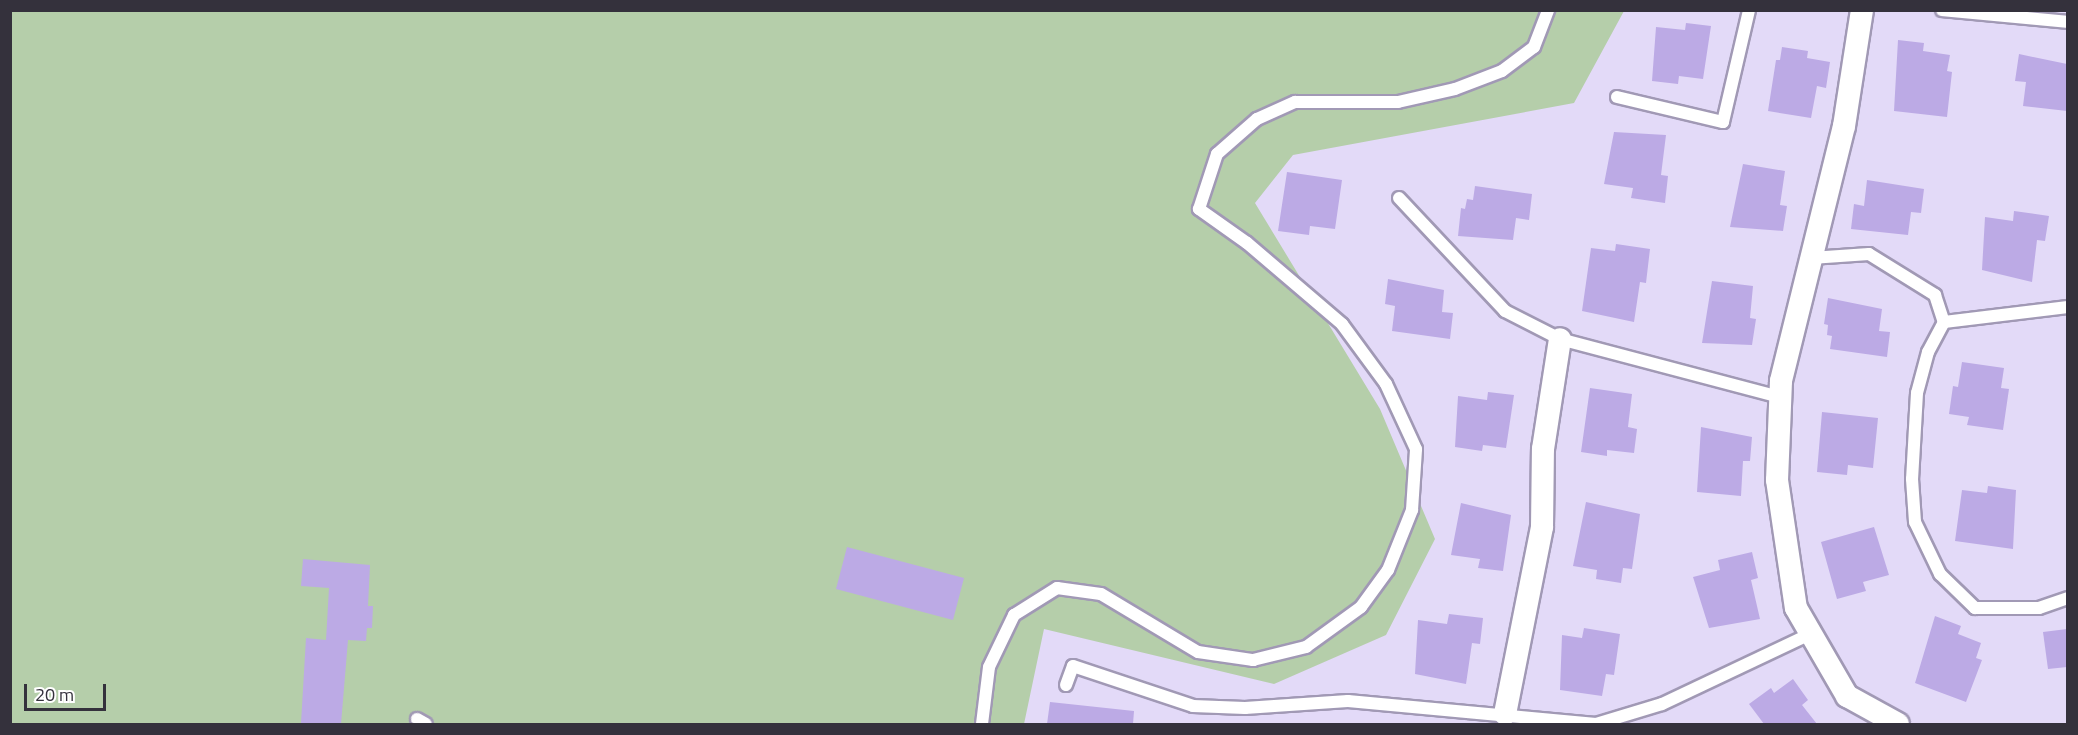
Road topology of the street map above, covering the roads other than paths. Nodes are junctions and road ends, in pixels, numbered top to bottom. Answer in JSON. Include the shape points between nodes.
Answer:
{"nodes":[{"id":1,"x":1548,"y":10,"type":"edge"},
{"id":2,"x":1749,"y":10,"type":"edge"},
{"id":3,"x":1862,"y":10,"type":"edge"},
{"id":4,"x":1942,"y":10,"type":"edge"},
{"id":5,"x":2067,"y":22,"type":"edge"},
{"id":6,"x":1617,"y":96,"type":"dead end"},
{"id":7,"x":1399,"y":198,"type":"dead end"},
{"id":8,"x":1811,"y":258,"type":"junction"},
{"id":9,"x":2067,"y":307,"type":"edge"},
{"id":10,"x":1944,"y":322,"type":"junction"},
{"id":11,"x":1560,"y":339,"type":"junction"},
{"id":12,"x":1780,"y":397,"type":"junction"},
{"id":13,"x":2067,"y":598,"type":"edge"},
{"id":14,"x":1810,"y":634,"type":"junction"},
{"id":15,"x":1066,"y":685,"type":"dead end"},
{"id":16,"x":1505,"y":714,"type":"junction"},
{"id":17,"x":982,"y":724,"type":"edge"},
{"id":18,"x":1898,"y":724,"type":"edge"}],
"edges":[{"from":1,"to":17,"type":"lane","via":[[1534,47],[1502,71],[1398,102],[1294,102],[1257,119],[1217,154],[1199,209],[1342,324],[1386,384],[1416,449],[1412,510],[1388,570],[1361,607],[1306,647],[1253,660],[1198,652],[1101,594],[1057,588],[1014,615],[989,668]]},
{"from":2,"to":6,"type":"lane","via":[[1723,122]]},
{"from":3,"to":8,"type":"street","via":[[1844,126]]},
{"from":4,"to":5,"type":"lane"},
{"from":7,"to":11,"type":"lane","via":[[1505,311]]},
{"from":8,"to":10,"type":"lane","via":[[1869,254],[1935,295]]},
{"from":8,"to":12,"type":"street"},
{"from":9,"to":10,"type":"lane"},
{"from":10,"to":13,"type":"lane","via":[[1928,352],[1917,393],[1912,436],[1916,522],[1940,574],[1975,608],[2039,608]]},
{"from":11,"to":12,"type":"lane"},
{"from":11,"to":16,"type":"street","via":[[1543,449],[1542,527]]},
{"from":12,"to":14,"type":"street","via":[[1777,480],[1796,608]]},
{"from":14,"to":16,"type":"lane","via":[[1662,704],[1596,724]]},
{"from":14,"to":18,"type":"street","via":[[1847,696]]},
{"from":15,"to":16,"type":"lane","via":[[1073,666],[1193,706],[1245,708],[1348,701]]}]}
